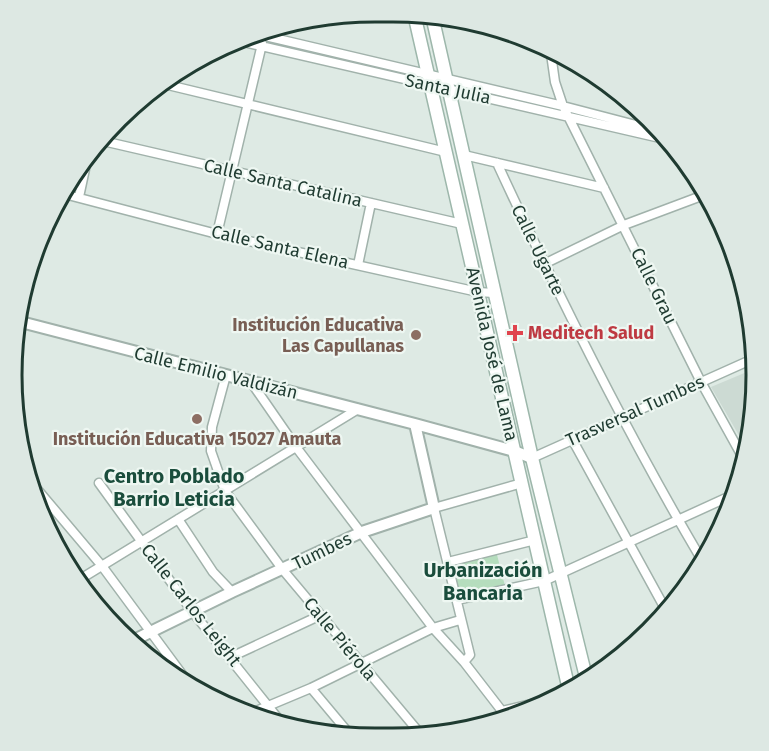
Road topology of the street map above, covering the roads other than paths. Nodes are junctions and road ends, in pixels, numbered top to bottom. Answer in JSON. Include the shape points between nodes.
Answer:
{"nodes":[{"id":1,"x":416,"y":23,"type":"edge"},
{"id":2,"x":434,"y":25,"type":"edge"},
{"id":3,"x":274,"y":38,"type":"edge"},
{"id":4,"x":262,"y":41,"type":"edge"},
{"id":5,"x":253,"y":44,"type":"edge"},
{"id":6,"x":261,"y":46,"type":"junction"},
{"id":7,"x":551,"y":60,"type":"edge"},
{"id":8,"x":429,"y":80,"type":"junction"},
{"id":9,"x":447,"y":84,"type":"junction"},
{"id":10,"x":172,"y":87,"type":"edge"},
{"id":11,"x":248,"y":105,"type":"junction"},
{"id":12,"x":563,"y":106,"type":"junction"},
{"id":13,"x":568,"y":116,"type":"junction"},
{"id":14,"x":644,"y":127,"type":"edge"},
{"id":15,"x":653,"y":136,"type":"edge"},
{"id":16,"x":110,"y":143,"type":"edge"},
{"id":17,"x":446,"y":152,"type":"junction"},
{"id":18,"x":464,"y":155,"type":"junction"},
{"id":19,"x":497,"y":163,"type":"junction"},
{"id":20,"x":232,"y":171,"type":"junction"},
{"id":21,"x":83,"y":177,"type":"edge"},
{"id":22,"x":604,"y":188,"type":"junction"},
{"id":23,"x":72,"y":196,"type":"edge"},
{"id":24,"x":79,"y":197,"type":"junction"},
{"id":25,"x":698,"y":197,"type":"edge"},
{"id":26,"x":371,"y":203,"type":"junction"},
{"id":27,"x":462,"y":224,"type":"junction"},
{"id":28,"x":624,"y":225,"type":"junction"},
{"id":29,"x":217,"y":234,"type":"junction"},
{"id":30,"x":544,"y":264,"type":"junction"},
{"id":31,"x":358,"y":265,"type":"junction"},
{"id":32,"x":478,"y":292,"type":"junction"},
{"id":33,"x":494,"y":292,"type":"junction"},
{"id":34,"x":27,"y":324,"type":"edge"},
{"id":35,"x":746,"y":362,"type":"edge"},
{"id":36,"x":225,"y":375,"type":"junction"},
{"id":37,"x":251,"y":382,"type":"junction"},
{"id":38,"x":701,"y":382,"type":"junction"},
{"id":39,"x":357,"y":409,"type":"junction"},
{"id":40,"x":622,"y":417,"type":"junction"},
{"id":41,"x":415,"y":424,"type":"junction"},
{"id":42,"x":572,"y":439,"type":"junction"},
{"id":43,"x":296,"y":447,"type":"junction"},
{"id":44,"x":739,"y":450,"type":"edge"},
{"id":45,"x":514,"y":451,"type":"junction"},
{"id":46,"x":532,"y":458,"type":"junction"},
{"id":47,"x":99,"y":483,"type":"dead end"},
{"id":48,"x":522,"y":483,"type":"junction"},
{"id":49,"x":225,"y":491,"type":"junction"},
{"id":50,"x":44,"y":497,"type":"edge"},
{"id":51,"x":725,"y":498,"type":"edge"},
{"id":52,"x":434,"y":508,"type":"junction"},
{"id":53,"x":178,"y":519,"type":"junction"},
{"id":54,"x":678,"y":519,"type":"junction"},
{"id":55,"x":362,"y":532,"type":"junction"},
{"id":56,"x":535,"y":540,"type":"junction"},
{"id":57,"x":142,"y":541,"type":"junction"},
{"id":58,"x":628,"y":542,"type":"junction"},
{"id":59,"x":698,"y":554,"type":"edge"},
{"id":60,"x":448,"y":562,"type":"junction"},
{"id":61,"x":102,"y":566,"type":"junction"},
{"id":62,"x":283,"y":570,"type":"junction"},
{"id":63,"x":562,"y":572,"type":"junction"},
{"id":64,"x":85,"y":576,"type":"edge"},
{"id":65,"x":544,"y":581,"type":"junction"},
{"id":66,"x":232,"y":592,"type":"junction"},
{"id":67,"x":457,"y":600,"type":"junction"},
{"id":68,"x":662,"y":604,"type":"edge"},
{"id":69,"x":192,"y":611,"type":"junction"},
{"id":70,"x":321,"y":615,"type":"junction"},
{"id":71,"x":460,"y":620,"type":"junction"},
{"id":72,"x":433,"y":628,"type":"junction"},
{"id":73,"x":149,"y":632,"type":"junction"},
{"id":74,"x":139,"y":637,"type":"edge"},
{"id":75,"x":231,"y":657,"type":"junction"},
{"id":76,"x":360,"y":663,"type":"junction"},
{"id":77,"x":464,"y":663,"type":"junction"},
{"id":78,"x":176,"y":667,"type":"edge"},
{"id":79,"x":585,"y":672,"type":"edge"},
{"id":80,"x":567,"y":682,"type":"edge"},
{"id":81,"x":311,"y":688,"type":"junction"},
{"id":82,"x":268,"y":706,"type":"junction"},
{"id":83,"x":260,"y":709,"type":"edge"},
{"id":84,"x":503,"y":711,"type":"edge"},
{"id":85,"x":274,"y":713,"type":"edge"},
{"id":86,"x":344,"y":727,"type":"edge"},
{"id":87,"x":415,"y":728,"type":"edge"}],
"edges":[{"from":1,"to":8,"type":"main road","name":"Avenida José de Lama"},
{"from":2,"to":9,"type":"main road","name":"Avenida José de Lama"},
{"from":3,"to":8,"type":"street","name":"Santa Julia"},
{"from":4,"to":6,"type":"street"},
{"from":5,"to":6,"type":"street","name":"Santa Julia"},
{"from":6,"to":8,"type":"street","name":"Santa Julia"},
{"from":6,"to":11,"type":"street"},
{"from":7,"to":12,"type":"street","name":"Calle Grau"},
{"from":8,"to":9,"type":"street","name":"Santa Julia"},
{"from":8,"to":17,"type":"main road","name":"Avenida José de Lama"},
{"from":9,"to":12,"type":"street","name":"Santa Julia"},
{"from":9,"to":13,"type":"street","name":"Santa Julia"},
{"from":9,"to":18,"type":"main road","name":"Avenida José de Lama"},
{"from":10,"to":11,"type":"street"},
{"from":11,"to":17,"type":"street"},
{"from":11,"to":20,"type":"street"},
{"from":12,"to":13,"type":"street","name":"Calle Grau"},
{"from":12,"to":14,"type":"street","name":"Santa Julia"},
{"from":13,"to":15,"type":"street","name":"Santa Julia"},
{"from":13,"to":22,"type":"street","name":"Calle Grau"},
{"from":16,"to":20,"type":"street","name":"Calle Santa Catalina"},
{"from":17,"to":27,"type":"main road","name":"Avenida José de Lama"},
{"from":18,"to":19,"type":"street"},
{"from":18,"to":33,"type":"main road","name":"Avenida José de Lama"},
{"from":19,"to":22,"type":"street"},
{"from":19,"to":30,"type":"street","name":"Calle Ugarte"},
{"from":20,"to":26,"type":"street","name":"Calle Santa Catalina"},
{"from":20,"to":29,"type":"street"},
{"from":21,"to":24,"type":"street"},
{"from":22,"to":28,"type":"street","name":"Calle Grau"},
{"from":23,"to":24,"type":"street","name":"Calle Santa Elena"},
{"from":24,"to":29,"type":"street","name":"Calle Santa Elena"},
{"from":25,"to":28,"type":"street"},
{"from":26,"to":27,"type":"street","name":"Calle Santa Catalina"},
{"from":26,"to":31,"type":"street"},
{"from":27,"to":32,"type":"main road","name":"Avenida José de Lama"},
{"from":28,"to":30,"type":"street"},
{"from":28,"to":38,"type":"street","name":"Calle Grau"},
{"from":29,"to":31,"type":"street","name":"Calle Santa Elena"},
{"from":30,"to":40,"type":"street","name":"Calle Ugarte"},
{"from":31,"to":32,"type":"street","name":"Calle Santa Elena"},
{"from":32,"to":33,"type":"street","name":"Calle Santa Elena"},
{"from":32,"to":45,"type":"main road","name":"Avenida José de Lama"},
{"from":33,"to":46,"type":"main road","name":"Avenida José de Lama"},
{"from":34,"to":36,"type":"street","name":"Calle Emilio Valdizán"},
{"from":35,"to":38,"type":"street","name":"Trasversal Tumbes"},
{"from":36,"to":37,"type":"street","name":"Calle Emilio Valdizán"},
{"from":36,"to":49,"type":"street","name":"Calle Piérola","via":[[212,427],[211,452]]},
{"from":37,"to":39,"type":"street","name":"Calle Emilio Valdizán"},
{"from":37,"to":43,"type":"street"},
{"from":38,"to":40,"type":"street","name":"Trasversal Tumbes"},
{"from":38,"to":44,"type":"street","name":"Calle Grau"},
{"from":39,"to":41,"type":"street","name":"Calle Emilio Valdizán"},
{"from":39,"to":43,"type":"street"},
{"from":40,"to":42,"type":"street","name":"Trasversal Tumbes"},
{"from":40,"to":54,"type":"street","name":"Calle Ugarte"},
{"from":41,"to":45,"type":"street","name":"Calle Emilio Valdizán"},
{"from":41,"to":52,"type":"street"},
{"from":42,"to":46,"type":"street","name":"Trasversal Tumbes"},
{"from":42,"to":58,"type":"street"},
{"from":43,"to":49,"type":"street"},
{"from":43,"to":55,"type":"street"},
{"from":45,"to":46,"type":"street"},
{"from":45,"to":48,"type":"main road","name":"Avenida José de Lama"},
{"from":46,"to":63,"type":"main road","name":"Avenida José de Lama"},
{"from":47,"to":57,"type":"street","name":"Calle Carlos Leight"},
{"from":48,"to":52,"type":"street","name":"Tumbes"},
{"from":48,"to":56,"type":"main road","name":"Avenida José de Lama"},
{"from":49,"to":53,"type":"street"},
{"from":49,"to":62,"type":"street","name":"Calle Piérola"},
{"from":50,"to":61,"type":"street"},
{"from":51,"to":54,"type":"street"},
{"from":52,"to":55,"type":"street","name":"Tumbes"},
{"from":52,"to":60,"type":"street"},
{"from":53,"to":57,"type":"street"},
{"from":53,"to":66,"type":"street","via":[[213,572]]},
{"from":54,"to":58,"type":"street"},
{"from":54,"to":59,"type":"street","name":"Calle Ugarte"},
{"from":55,"to":62,"type":"street","name":"Tumbes"},
{"from":55,"to":72,"type":"street"},
{"from":56,"to":60,"type":"street"},
{"from":56,"to":65,"type":"main road","name":"Avenida José de Lama"},
{"from":57,"to":61,"type":"street"},
{"from":57,"to":69,"type":"street","name":"Calle Carlos Leight"},
{"from":58,"to":63,"type":"street"},
{"from":58,"to":68,"type":"street"},
{"from":60,"to":67,"type":"street"},
{"from":61,"to":64,"type":"street"},
{"from":61,"to":73,"type":"street"},
{"from":62,"to":66,"type":"street","name":"Tumbes"},
{"from":62,"to":70,"type":"street","name":"Calle Piérola"},
{"from":63,"to":65,"type":"street"},
{"from":63,"to":79,"type":"main road","name":"Avenida José de Lama"},
{"from":65,"to":67,"type":"street"},
{"from":65,"to":80,"type":"main road","name":"Avenida José de Lama"},
{"from":66,"to":69,"type":"street","name":"Tumbes"},
{"from":67,"to":71,"type":"street"},
{"from":69,"to":73,"type":"street","name":"Tumbes"},
{"from":69,"to":75,"type":"street","name":"Calle Carlos Leight"},
{"from":70,"to":75,"type":"street"},
{"from":70,"to":76,"type":"street","name":"Calle Piérola"},
{"from":71,"to":72,"type":"street"},
{"from":71,"to":77,"type":"street","via":[[470,655]]},
{"from":72,"to":76,"type":"street"},
{"from":72,"to":77,"type":"street"},
{"from":73,"to":74,"type":"street","name":"Tumbes"},
{"from":73,"to":78,"type":"street"},
{"from":75,"to":82,"type":"street","name":"Calle Carlos Leight"},
{"from":76,"to":81,"type":"street"},
{"from":76,"to":87,"type":"street","name":"Calle Piérola"},
{"from":77,"to":84,"type":"street"},
{"from":81,"to":82,"type":"street"},
{"from":81,"to":86,"type":"street"},
{"from":82,"to":83,"type":"street"},
{"from":82,"to":85,"type":"street","name":"Calle Carlos Leight"}]}
